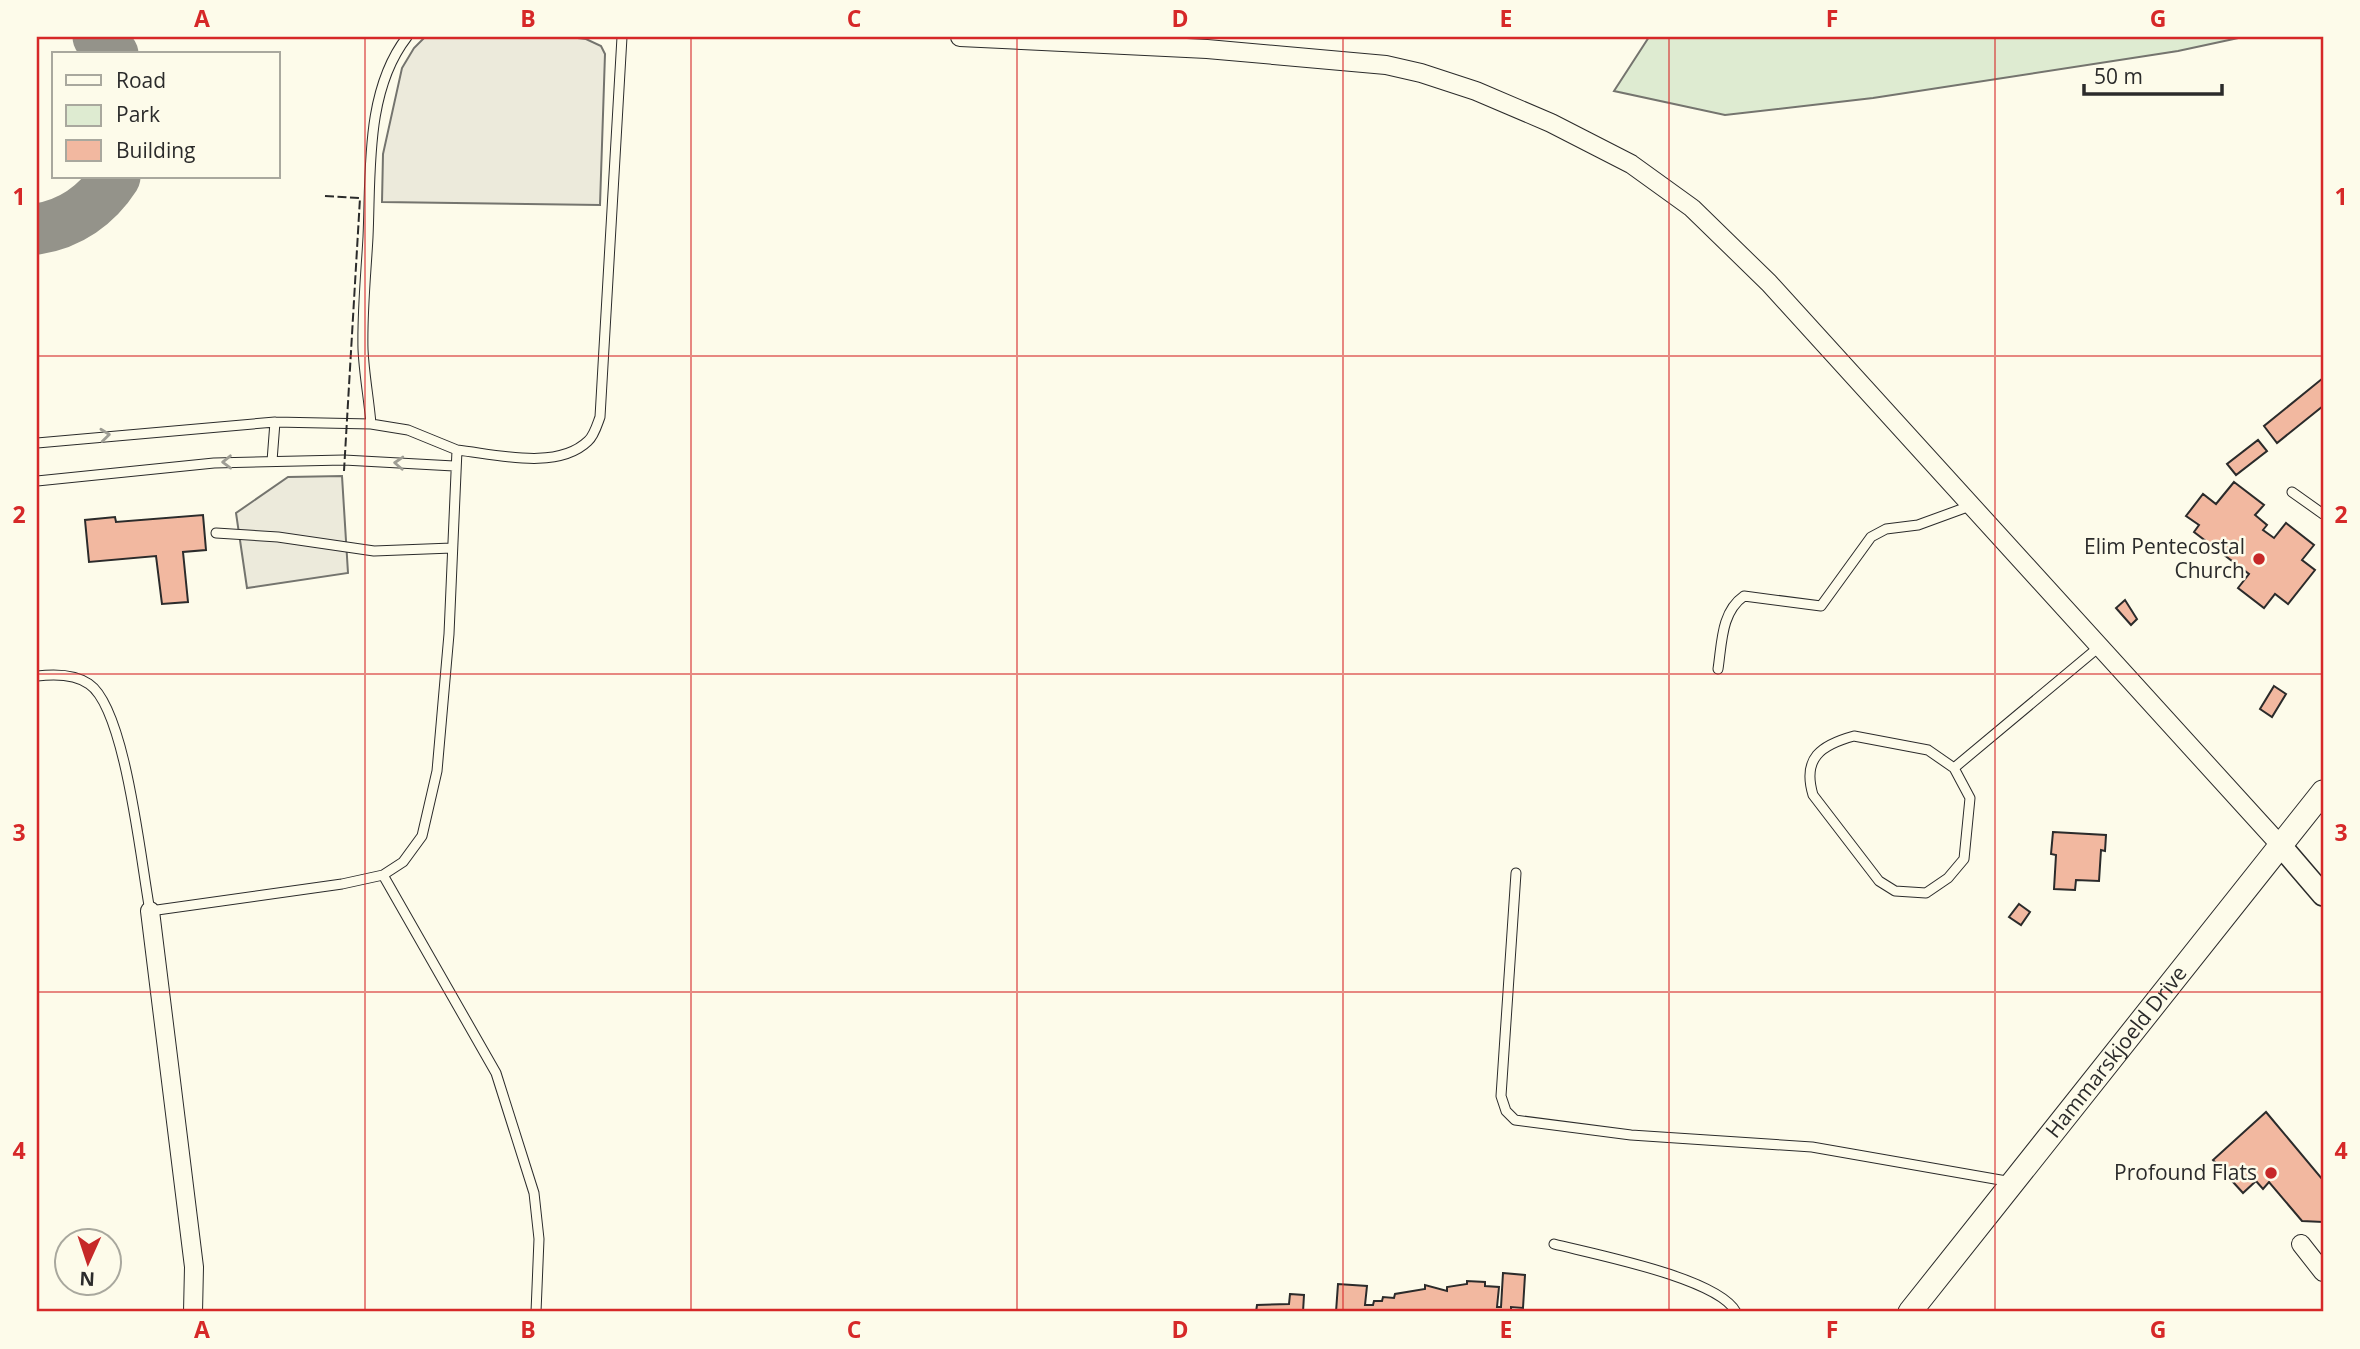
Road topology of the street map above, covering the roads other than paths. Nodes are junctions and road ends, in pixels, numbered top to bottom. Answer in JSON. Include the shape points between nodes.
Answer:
{"nodes":[{"id":1,"x":407,"y":37,"type":"edge"},
{"id":2,"x":622,"y":37,"type":"edge"},
{"id":3,"x":960,"y":37,"type":"edge"},
{"id":4,"x":275,"y":422,"type":"junction"},
{"id":5,"x":371,"y":424,"type":"junction"},
{"id":6,"x":37,"y":443,"type":"edge"},
{"id":7,"x":457,"y":450,"type":"junction"},
{"id":8,"x":272,"y":461,"type":"junction"},
{"id":9,"x":454,"y":466,"type":"junction"},
{"id":10,"x":37,"y":481,"type":"edge"},
{"id":11,"x":2292,"y":492,"type":"dead end"},
{"id":12,"x":1969,"y":506,"type":"junction"},
{"id":13,"x":2323,"y":514,"type":"edge"},
{"id":14,"x":216,"y":533,"type":"dead end"},
{"id":15,"x":452,"y":548,"type":"junction"},
{"id":16,"x":2099,"y":647,"type":"junction"},
{"id":17,"x":1718,"y":669,"type":"dead end"},
{"id":18,"x":37,"y":676,"type":"edge"},
{"id":19,"x":1954,"y":768,"type":"junction"},
{"id":20,"x":2323,"y":792,"type":"edge"},
{"id":21,"x":2281,"y":846,"type":"junction"},
{"id":22,"x":1516,"y":873,"type":"dead end"},
{"id":23,"x":383,"y":875,"type":"junction"},
{"id":24,"x":2323,"y":895,"type":"edge"},
{"id":25,"x":150,"y":911,"type":"junction"},
{"id":26,"x":2013,"y":1182,"type":"junction"},
{"id":27,"x":1554,"y":1244,"type":"dead end"},
{"id":28,"x":2301,"y":1244,"type":"dead end"},
{"id":29,"x":2323,"y":1272,"type":"edge"},
{"id":30,"x":193,"y":1312,"type":"edge"},
{"id":31,"x":536,"y":1312,"type":"edge"},
{"id":32,"x":1737,"y":1312,"type":"edge"},
{"id":33,"x":1910,"y":1312,"type":"edge"}],
"edges":[{"from":1,"to":5,"type":"lane","via":[[383,83],[373,130],[363,351]]},
{"from":2,"to":7,"type":"lane","via":[[600,417],[590,440],[571,453],[536,458]]},
{"from":3,"to":12,"type":"street","via":[[1207,49],[1386,65],[1476,90],[1550,123],[1631,164],[1692,208],[1769,283]]},
{"from":4,"to":5,"type":"lane"},
{"from":6,"to":4,"type":"lane","one_way":true},
{"from":4,"to":8,"type":"lane"},
{"from":5,"to":7,"type":"lane","via":[[408,430]]},
{"from":7,"to":9,"type":"lane"},
{"from":9,"to":8,"type":"lane","one_way":true},
{"from":8,"to":10,"type":"lane","one_way":true},
{"from":9,"to":15,"type":"lane"},
{"from":11,"to":13,"type":"lane"},
{"from":12,"to":16,"type":"street"},
{"from":12,"to":17,"type":"lane","via":[[1871,537],[1821,606],[1744,596],[1733,603]]},
{"from":14,"to":15,"type":"lane","via":[[374,551]]},
{"from":15,"to":23,"type":"lane","via":[[431,806],[422,836],[404,862]]},
{"from":16,"to":19,"type":"lane"},
{"from":16,"to":21,"type":"street"},
{"from":18,"to":25,"type":"lane","via":[[74,677],[91,685],[107,703],[119,739]]},
{"from":19,"to":19,"type":"lane","via":[[1927,750],[1854,736],[1834,741],[1812,758],[1808,779],[1813,795],[1879,881],[1895,891],[1926,893],[1964,859],[1970,798]]},
{"from":20,"to":21,"type":"main road","name":"Hammarskjoeld Drive"},
{"from":21,"to":24,"type":"street"},
{"from":21,"to":26,"type":"main road","name":"Hammarskjoeld Drive"},
{"from":22,"to":26,"type":"lane","via":[[1501,1096],[1515,1121],[1631,1135],[1812,1147]]},
{"from":23,"to":25,"type":"lane"},
{"from":23,"to":31,"type":"lane","via":[[496,1073],[534,1193],[539,1239]]},
{"from":25,"to":30,"type":"street","via":[[194,1267]]},
{"from":26,"to":33,"type":"main road","name":"Hammarskjoeld Drive"},
{"from":27,"to":32,"type":"lane","via":[[1665,1274],[1713,1293]]},
{"from":28,"to":29,"type":"street"}]}
